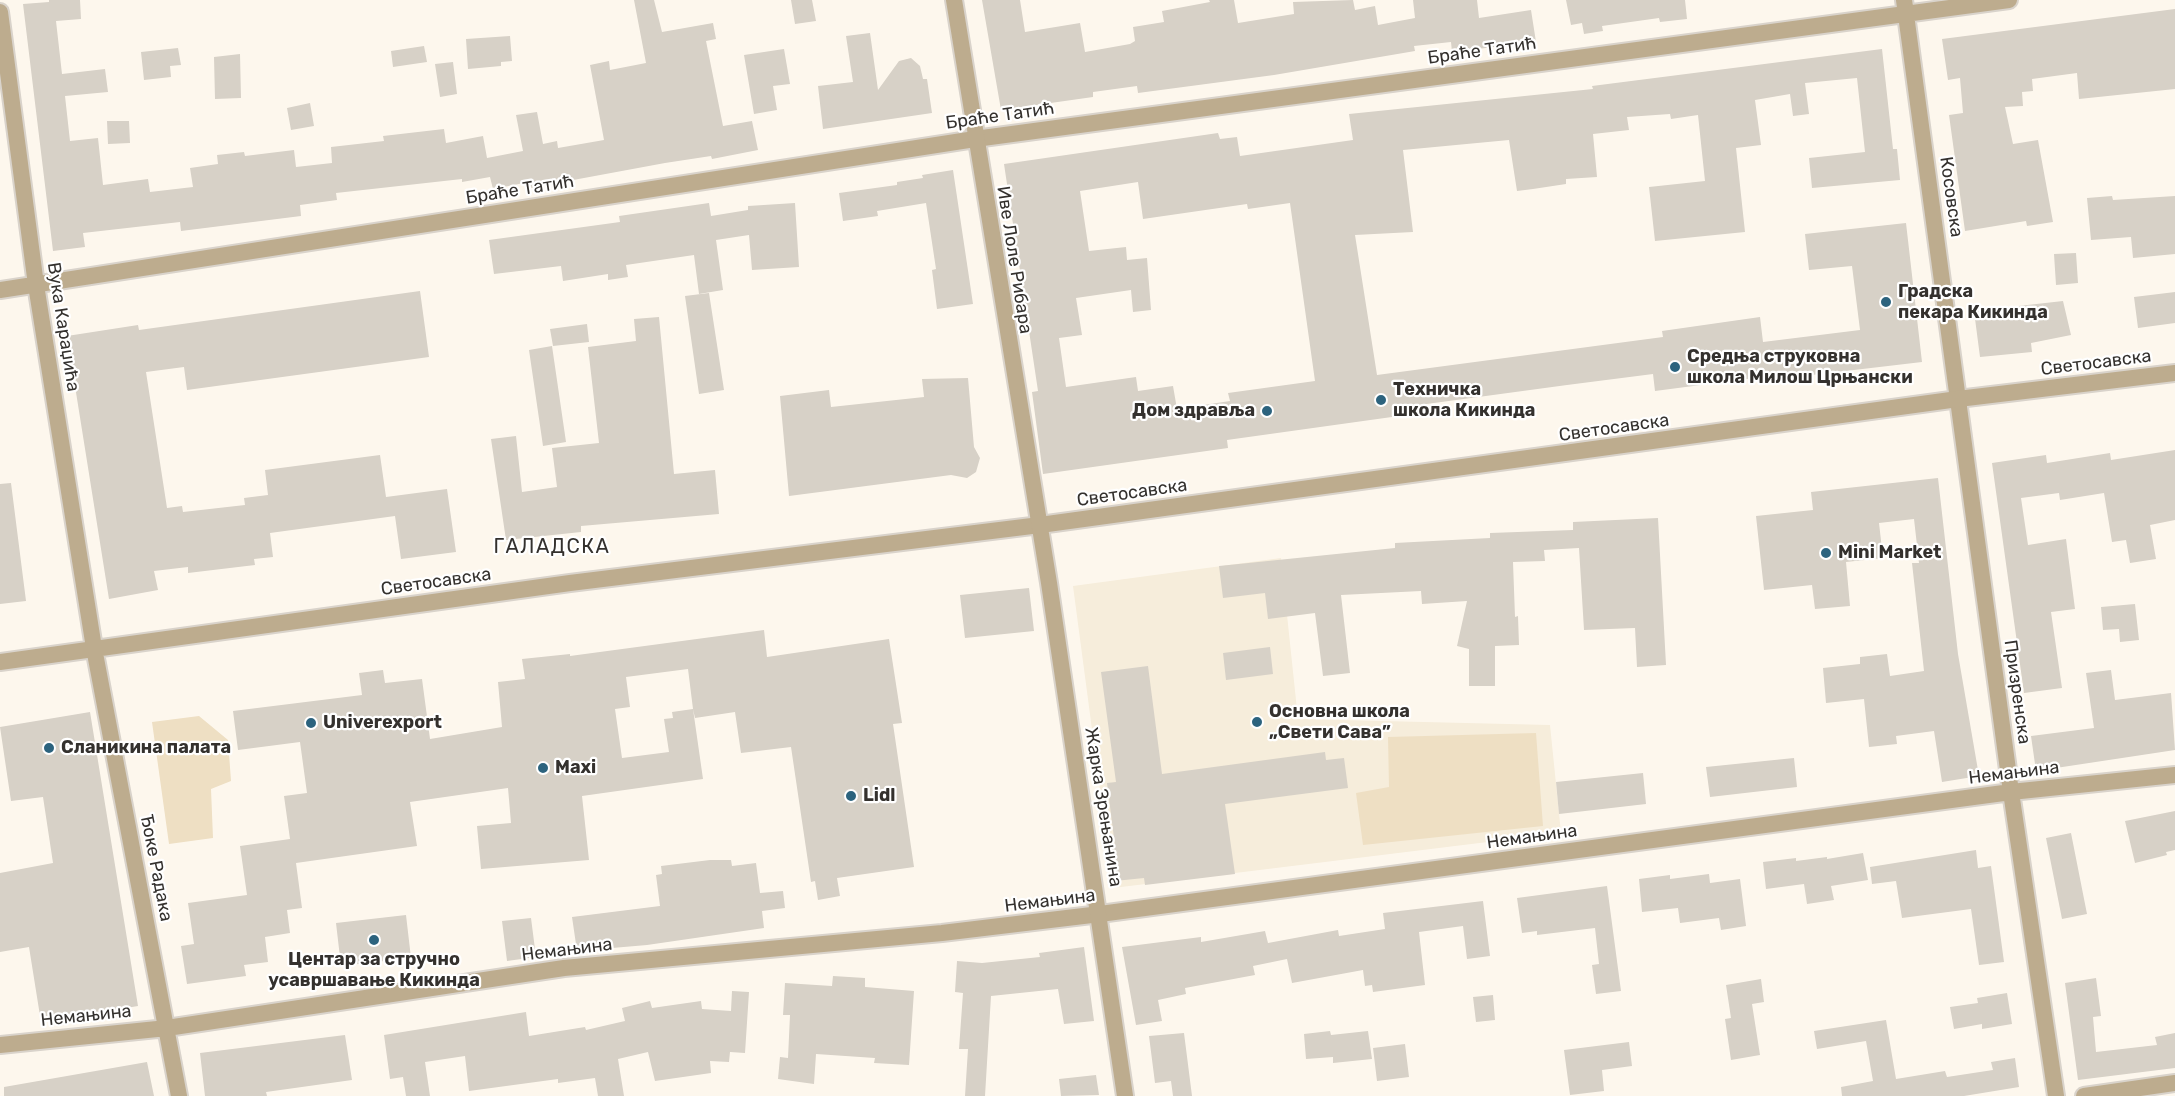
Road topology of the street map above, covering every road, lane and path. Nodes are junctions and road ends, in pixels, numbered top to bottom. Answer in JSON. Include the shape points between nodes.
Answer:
{"nodes":[{"id":1,"x":954,"y":0,"type":"edge"},
{"id":2,"x":2009,"y":0,"type":"edge"},
{"id":3,"x":1906,"y":7,"type":"edge"},
{"id":4,"x":0,"y":12,"type":"edge"},
{"id":5,"x":975,"y":139,"type":"junction"},
{"id":6,"x":36,"y":285,"type":"junction"},
{"id":7,"x":0,"y":290,"type":"edge"},
{"id":8,"x":2175,"y":373,"type":"edge"},
{"id":9,"x":1958,"y":399,"type":"junction"},
{"id":10,"x":1040,"y":525,"type":"junction"},
{"id":11,"x":94,"y":648,"type":"junction"},
{"id":12,"x":0,"y":662,"type":"edge"},
{"id":13,"x":2175,"y":775,"type":"edge"},
{"id":14,"x":2011,"y":792,"type":"junction"},
{"id":15,"x":1100,"y":914,"type":"junction"},
{"id":16,"x":166,"y":1028,"type":"junction"},
{"id":17,"x":0,"y":1045,"type":"edge"},
{"id":18,"x":2175,"y":1083,"type":"edge"},
{"id":19,"x":179,"y":1096,"type":"edge"},
{"id":20,"x":1125,"y":1096,"type":"edge"},
{"id":21,"x":2056,"y":1096,"type":"edge"},
{"id":22,"x":2084,"y":1096,"type":"edge"}],
"edges":[{"from":1,"to":5,"type":"street","name":"Иве Лоле Рибара"},
{"from":2,"to":3,"type":"street","name":"Браће Татић"},
{"from":3,"to":5,"type":"street","name":"Браће Татић"},
{"from":3,"to":9,"type":"street","name":"Косовска"},
{"from":4,"to":6,"type":"street","name":"Вука Караџића"},
{"from":5,"to":6,"type":"street","name":"Браће Татић"},
{"from":5,"to":10,"type":"street","name":"Иве Лоле Рибара"},
{"from":6,"to":7,"type":"street","name":"Браће Татић"},
{"from":6,"to":11,"type":"street","name":"Вука Караџића"},
{"from":8,"to":9,"type":"street","name":"Светосавска"},
{"from":9,"to":10,"type":"street","name":"Светосавска"},
{"from":9,"to":14,"type":"street","name":"Призренска"},
{"from":10,"to":11,"type":"street","name":"Светосавска","via":[[570,583]]},
{"from":10,"to":15,"type":"street","name":"Жарка Зрењанина"},
{"from":11,"to":12,"type":"street","name":"Светосавска"},
{"from":11,"to":16,"type":"street","name":"Ђоке Радака"},
{"from":13,"to":14,"type":"street","name":"Немањина"},
{"from":14,"to":15,"type":"street","name":"Немањина"},
{"from":14,"to":21,"type":"street","name":"Призренска"},
{"from":15,"to":16,"type":"street","name":"Немањина","via":[[942,933],[564,968]]},
{"from":15,"to":20,"type":"street","name":"Жарка Зрењанина"},
{"from":16,"to":17,"type":"street","name":"Немањина"},
{"from":16,"to":19,"type":"street","name":"Ђоке Радака"},
{"from":18,"to":22,"type":"street"}]}
